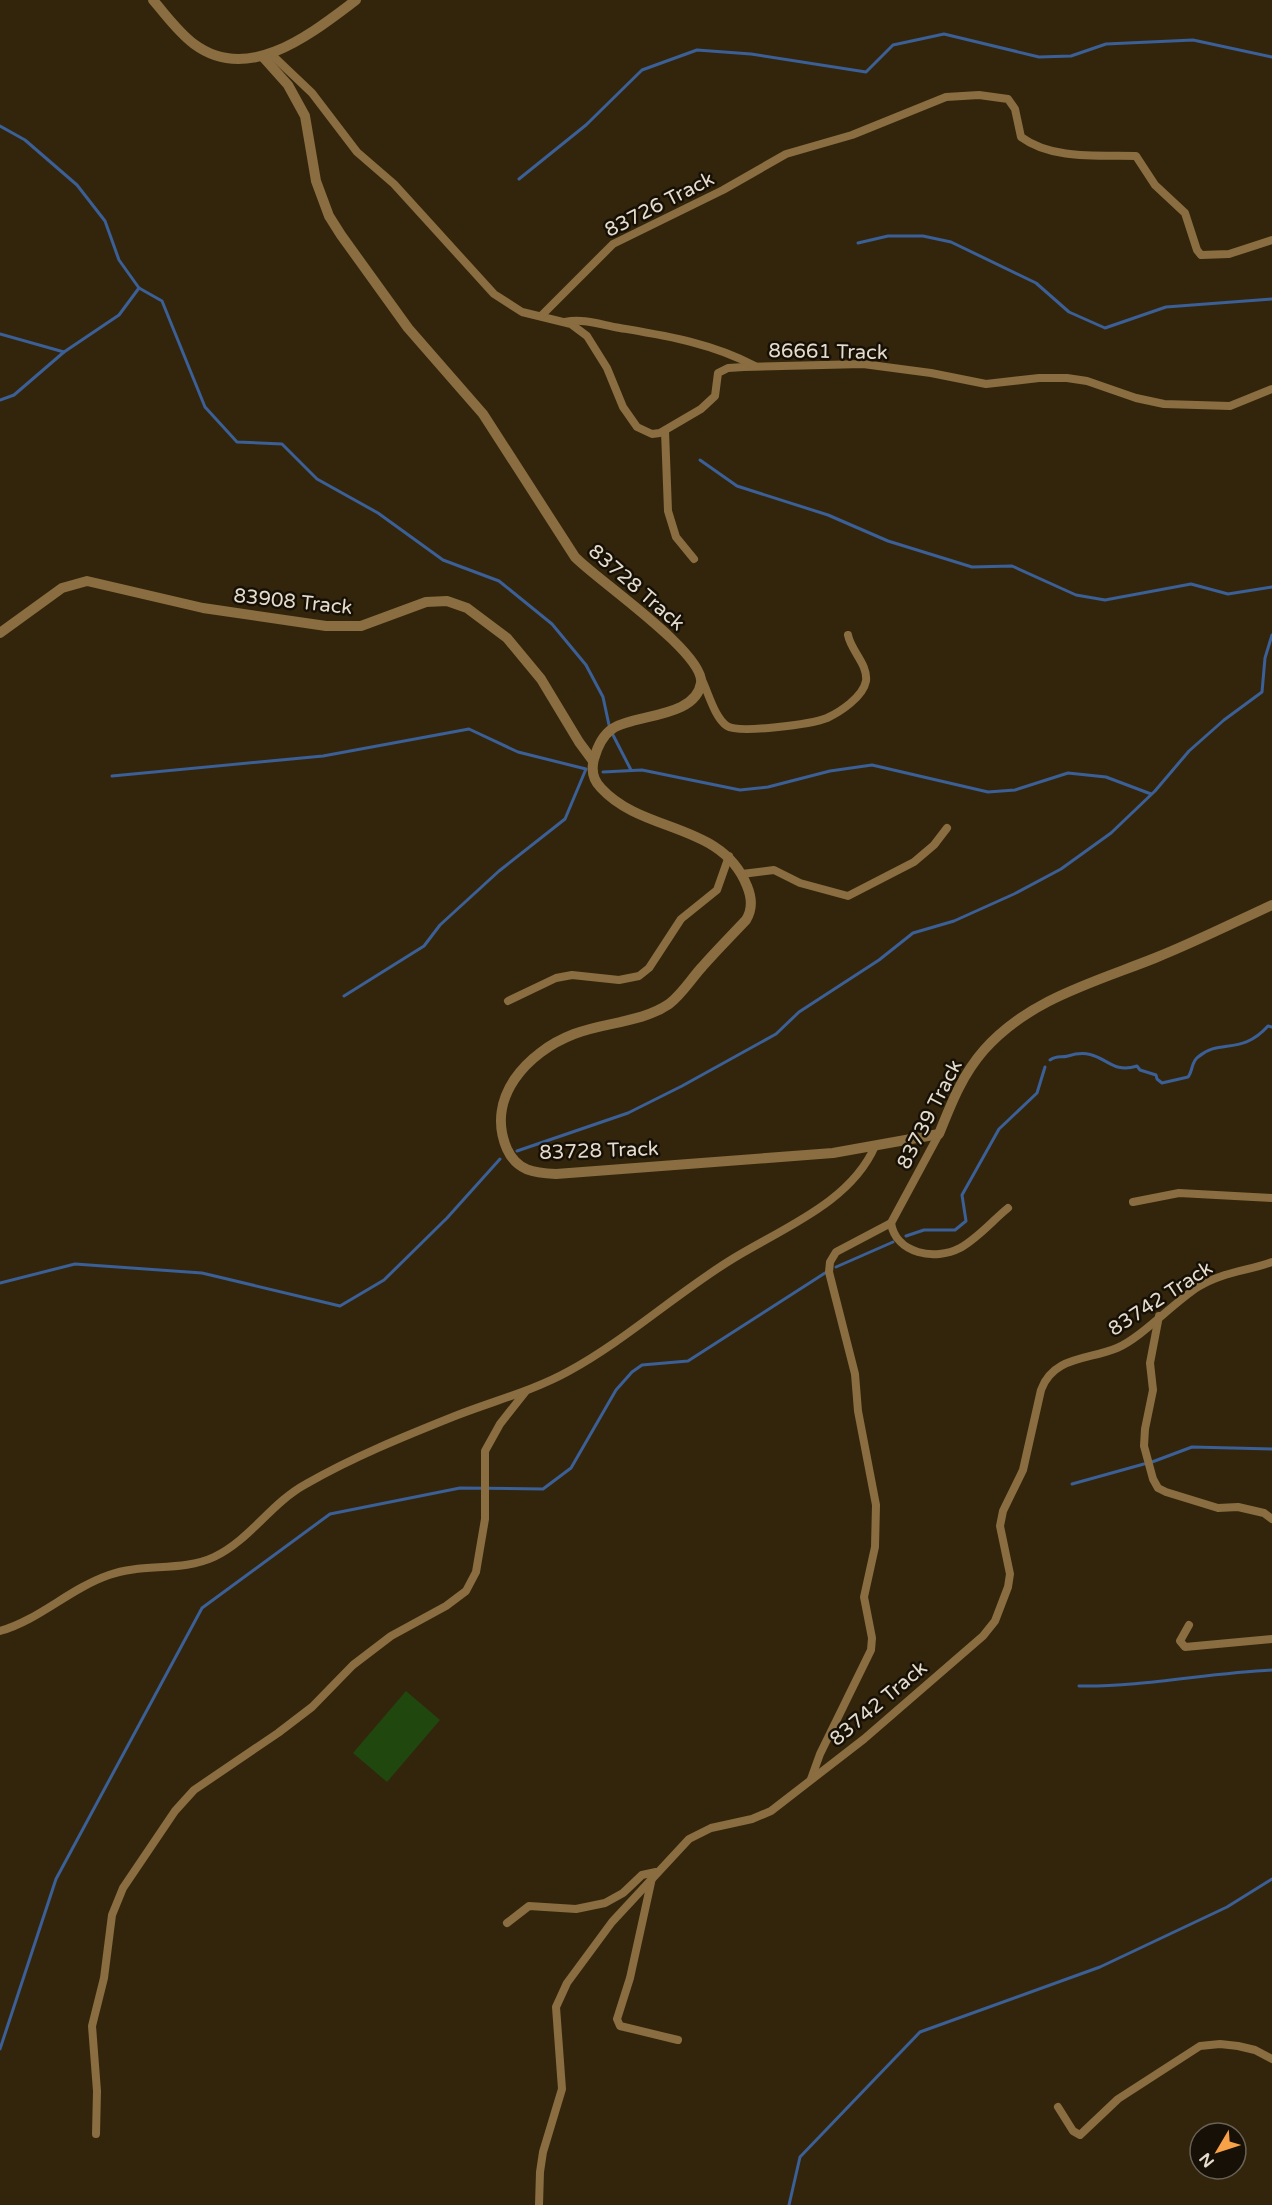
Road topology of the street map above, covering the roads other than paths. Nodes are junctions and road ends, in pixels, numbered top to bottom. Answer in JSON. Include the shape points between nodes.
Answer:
{"nodes":[{"id":1,"x":153,"y":0,"type":"edge"},
{"id":2,"x":356,"y":0,"type":"edge"},
{"id":3,"x":267,"y":55,"type":"junction"},
{"id":4,"x":1272,"y":240,"type":"edge"},
{"id":5,"x":541,"y":316,"type":"junction"},
{"id":6,"x":563,"y":322,"type":"junction"},
{"id":7,"x":755,"y":366,"type":"junction"},
{"id":8,"x":1272,"y":389,"type":"edge"},
{"id":9,"x":665,"y":431,"type":"junction"},
{"id":10,"x":694,"y":559,"type":"dead end"},
{"id":11,"x":0,"y":633,"type":"edge"},
{"id":12,"x":848,"y":635,"type":"dead end"},
{"id":13,"x":700,"y":677,"type":"junction"},
{"id":14,"x":593,"y":760,"type":"junction"},
{"id":15,"x":947,"y":828,"type":"dead end"},
{"id":16,"x":729,"y":856,"type":"junction"},
{"id":17,"x":742,"y":874,"type":"junction"},
{"id":18,"x":1272,"y":905,"type":"edge"},
{"id":19,"x":508,"y":1001,"type":"dead end"},
{"id":20,"x":939,"y":1134,"type":"junction"},
{"id":21,"x":875,"y":1146,"type":"junction"},
{"id":22,"x":1272,"y":1198,"type":"edge"},
{"id":23,"x":1133,"y":1202,"type":"dead end"},
{"id":24,"x":1008,"y":1208,"type":"dead end"},
{"id":25,"x":891,"y":1223,"type":"junction"},
{"id":26,"x":1272,"y":1262,"type":"edge"},
{"id":27,"x":1159,"y":1316,"type":"junction"},
{"id":28,"x":526,"y":1390,"type":"junction"},
{"id":29,"x":1272,"y":1519,"type":"edge"},
{"id":30,"x":1189,"y":1625,"type":"dead end"},
{"id":31,"x":0,"y":1631,"type":"edge"},
{"id":32,"x":1272,"y":1640,"type":"edge"},
{"id":33,"x":811,"y":1779,"type":"junction"},
{"id":34,"x":654,"y":1874,"type":"junction"},
{"id":35,"x":507,"y":1923,"type":"dead end"},
{"id":36,"x":678,"y":2040,"type":"dead end"},
{"id":37,"x":1272,"y":2059,"type":"edge"},
{"id":38,"x":1058,"y":2107,"type":"dead end"},
{"id":39,"x":96,"y":2134,"type":"dead end"},
{"id":40,"x":539,"y":2205,"type":"edge"}],
"edges":[{"from":1,"to":3,"type":"street","via":[[184,36],[207,51],[236,58]]},
{"from":2,"to":3,"type":"street","via":[[307,35]]},
{"from":3,"to":5,"type":"street","via":[[312,93],[357,152],[394,184],[494,294],[522,312]]},
{"from":3,"to":13,"type":"street","name":"83728 Track","via":[[305,116],[316,181],[340,235],[408,328],[483,414],[575,557],[657,624],[693,663]]},
{"from":4,"to":5,"type":"street","name":"83726 Track","via":[[1228,254],[1201,255],[1185,213],[1155,185],[1136,156],[1070,154],[1032,144],[1018,132],[1015,109],[1008,99],[964,95],[946,97],[852,135],[786,154],[613,244]]},
{"from":5,"to":6,"type":"street"},
{"from":6,"to":7,"type":"street","via":[[591,321],[687,340]]},
{"from":6,"to":9,"type":"street","via":[[579,328],[596,348],[623,407],[637,427],[652,434]]},
{"from":7,"to":8,"type":"street","name":"86661 Track","via":[[862,364],[986,384],[1067,378],[1164,404],[1230,406]]},
{"from":7,"to":9,"type":"street","name":"86661 Track","via":[[722,370],[712,402]]},
{"from":9,"to":10,"type":"street","via":[[668,511],[676,537]]},
{"from":11,"to":14,"type":"street","name":"83908 Track","via":[[62,588],[87,581],[203,608],[326,626],[361,626],[426,602],[447,602],[467,608],[507,638],[541,679]]},
{"from":12,"to":13,"type":"street","via":[[866,672],[865,684],[853,700],[821,720],[769,728],[732,728],[718,716]]},
{"from":13,"to":14,"type":"street","via":[[698,691],[682,706],[612,729],[598,745]]},
{"from":14,"to":16,"type":"street","name":"83728 Track","via":[[595,780],[615,800],[705,840]]},
{"from":15,"to":17,"type":"street","via":[[914,862],[848,896],[800,883],[774,870]]},
{"from":16,"to":17,"type":"street","name":"83728 Track"},
{"from":16,"to":19,"type":"street","via":[[717,890],[681,919],[649,968],[639,976],[619,980],[572,975],[556,978]]},
{"from":17,"to":21,"type":"street","name":"83728 Track","via":[[751,901],[749,915],[676,998],[651,1013],[562,1039],[521,1071],[501,1104],[501,1130],[509,1154],[524,1170],[556,1174],[801,1156]]},
{"from":18,"to":20,"type":"street","name":"83739 Track","via":[[1186,945],[1069,991],[1031,1011],[985,1049],[970,1069]]},
{"from":20,"to":21,"type":"street","name":"83728 Track"},
{"from":20,"to":25,"type":"street","name":"83739 Track"},
{"from":21,"to":28,"type":"street","via":[[862,1170],[839,1194],[707,1275],[585,1362]]},
{"from":22,"to":23,"type":"street","via":[[1179,1193]]},
{"from":24,"to":25,"type":"street","via":[[959,1248],[936,1254],[903,1247]]},
{"from":25,"to":33,"type":"street","via":[[836,1252],[830,1262],[829,1272],[855,1374],[877,1527],[864,1597],[871,1650]]},
{"from":26,"to":27,"type":"street","name":"83742 Track","via":[[1212,1279]]},
{"from":27,"to":29,"type":"street","via":[[1150,1363],[1153,1390],[1144,1429],[1144,1446],[1158,1488],[1218,1508],[1238,1507]]},
{"from":27,"to":33,"type":"street","name":"83742 Track","via":[[1125,1343],[1062,1364],[1044,1381],[1023,1470],[1003,1511],[1000,1526],[1010,1574],[995,1621],[968,1650]]},
{"from":28,"to":31,"type":"street","via":[[422,1430],[306,1483],[242,1540],[217,1556],[111,1573],[64,1595],[28,1620]]},
{"from":28,"to":39,"type":"street","via":[[485,1451],[485,1520],[476,1572],[466,1590],[446,1606],[391,1636],[353,1665],[312,1707],[194,1790],[174,1811],[123,1888],[112,1915],[104,1978],[92,2026]]},
{"from":30,"to":32,"type":"street","via":[[1180,1641],[1185,1647]]},
{"from":33,"to":34,"type":"street","name":"83742 Track","via":[[763,1816],[688,1839]]},
{"from":34,"to":35,"type":"street","via":[[642,1875],[605,1903],[576,1909],[529,1906]]},
{"from":34,"to":36,"type":"street","via":[[617,2019],[620,2026]]},
{"from":34,"to":40,"type":"street","name":"83742 Track","via":[[612,1922],[558,2001],[562,2089],[543,2152]]},
{"from":37,"to":38,"type":"street","via":[[1255,2050],[1220,2044],[1190,2050],[1118,2099],[1080,2135],[1073,2132]]}]}
